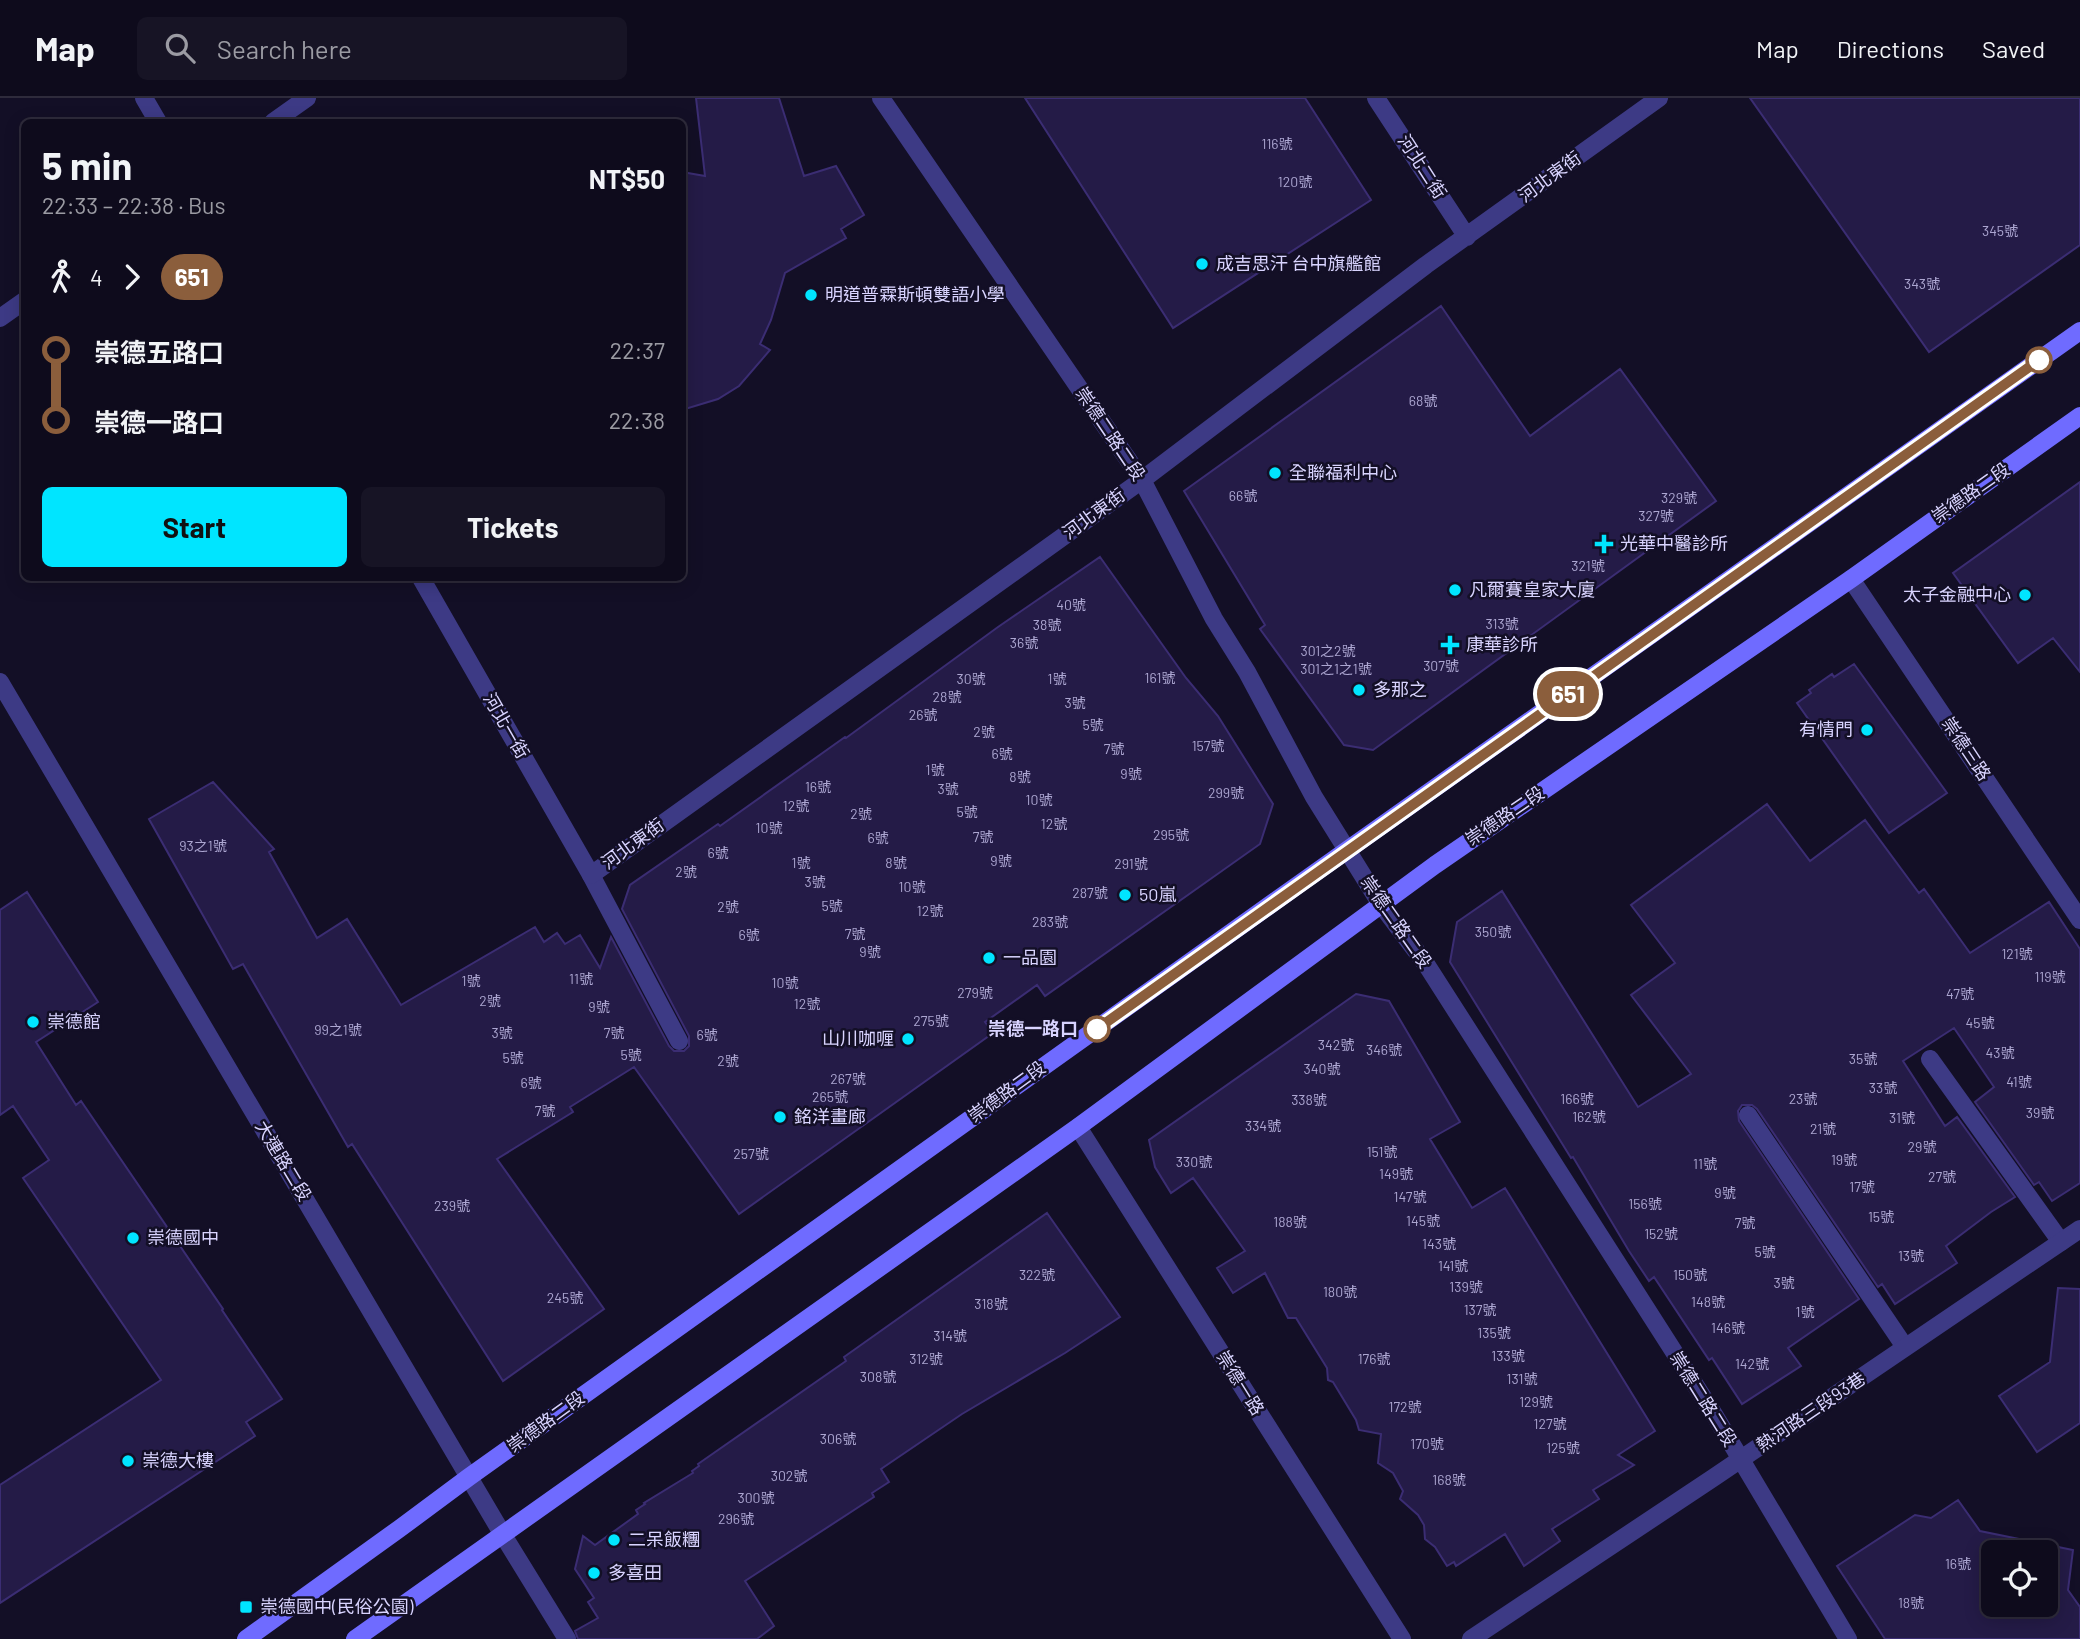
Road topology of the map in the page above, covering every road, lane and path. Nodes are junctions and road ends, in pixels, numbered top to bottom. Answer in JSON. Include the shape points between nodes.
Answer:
{"nodes":[{"id":1,"x":144,"y":98,"type":"edge"},
{"id":2,"x":307,"y":98,"type":"edge"},
{"id":3,"x":881,"y":98,"type":"edge"},
{"id":4,"x":1376,"y":98,"type":"edge"},
{"id":5,"x":1659,"y":98,"type":"edge"},
{"id":6,"x":156,"y":119,"type":"edge"},
{"id":7,"x":277,"y":119,"type":"edge"},
{"id":8,"x":1466,"y":237,"type":"junction"},
{"id":9,"x":21,"y":303,"type":"edge"},
{"id":10,"x":0,"y":318,"type":"edge"},
{"id":11,"x":2080,"y":331,"type":"edge"},
{"id":12,"x":2080,"y":416,"type":"edge"},
{"id":13,"x":1142,"y":480,"type":"junction"},
{"id":14,"x":1851,"y":579,"type":"junction"},
{"id":15,"x":423,"y":581,"type":"edge"},
{"id":16,"x":0,"y":682,"type":"edge"},
{"id":17,"x":1348,"y":850,"type":"junction"},
{"id":18,"x":591,"y":875,"type":"junction"},
{"id":19,"x":1380,"y":903,"type":"junction"},
{"id":20,"x":2080,"y":920,"type":"edge"},
{"id":21,"x":679,"y":1041,"type":"dead end"},
{"id":22,"x":1930,"y":1059,"type":"dead end"},
{"id":23,"x":1748,"y":1115,"type":"dead end"},
{"id":24,"x":1078,"y":1127,"type":"junction"},
{"id":25,"x":2080,"y":1229,"type":"edge"},
{"id":26,"x":2061,"y":1242,"type":"junction"},
{"id":27,"x":1905,"y":1347,"type":"junction"},
{"id":28,"x":1741,"y":1459,"type":"junction"},
{"id":29,"x":469,"y":1477,"type":"junction"},
{"id":30,"x":503,"y":1535,"type":"junction"},
{"id":31,"x":246,"y":1639,"type":"edge"},
{"id":32,"x":355,"y":1639,"type":"edge"},
{"id":33,"x":567,"y":1639,"type":"edge"},
{"id":34,"x":1402,"y":1639,"type":"edge"},
{"id":35,"x":1471,"y":1639,"type":"edge"},
{"id":36,"x":1849,"y":1639,"type":"edge"}],
"edges":[{"from":1,"to":6,"type":"street"},
{"from":2,"to":7,"type":"street"},
{"from":3,"to":13,"type":"street","name":"崇德二路二段"},
{"from":4,"to":8,"type":"street","name":"河北二街"},
{"from":5,"to":8,"type":"street","name":"河北東街"},
{"from":8,"to":13,"type":"street","name":"河北東街"},
{"from":9,"to":10,"type":"street"},
{"from":11,"to":17,"type":"main road","name":"崇德路二段"},
{"from":12,"to":14,"type":"main road","name":"崇德路二段"},
{"from":13,"to":17,"type":"street","name":"崇德二路二段","via":[[1214,619]]},
{"from":13,"to":18,"type":"street","name":"河北東街"},
{"from":14,"to":19,"type":"main road","name":"崇德路二段"},
{"from":14,"to":20,"type":"street","name":"崇德三路"},
{"from":15,"to":18,"type":"street","name":"河北一街"},
{"from":16,"to":29,"type":"street","name":"大連路二段"},
{"from":17,"to":19,"type":"street","name":"崇德二路二段"},
{"from":17,"to":29,"type":"main road","name":"崇德路二段"},
{"from":18,"to":21,"type":"street","name":"河北一街"},
{"from":19,"to":24,"type":"main road","name":"崇德路二段"},
{"from":19,"to":28,"type":"street","name":"崇德二路二段","via":[[1426,964]]},
{"from":22,"to":26,"type":"street"},
{"from":23,"to":27,"type":"street"},
{"from":24,"to":30,"type":"main road","name":"崇德路二段"},
{"from":24,"to":34,"type":"street","name":"崇德一路"},
{"from":25,"to":26,"type":"street","name":"熱河路三段93巷"},
{"from":26,"to":27,"type":"street","name":"熱河路三段93巷"},
{"from":27,"to":28,"type":"street","name":"熱河路三段93巷"},
{"from":28,"to":35,"type":"street","name":"熱河路三段93巷"},
{"from":28,"to":36,"type":"street","name":"崇德二路二段"},
{"from":29,"to":30,"type":"street","name":"大連路二段"},
{"from":29,"to":31,"type":"main road","name":"崇德路二段"},
{"from":30,"to":32,"type":"main road","name":"崇德路二段"},
{"from":30,"to":33,"type":"street","name":"大連路二段"}]}
